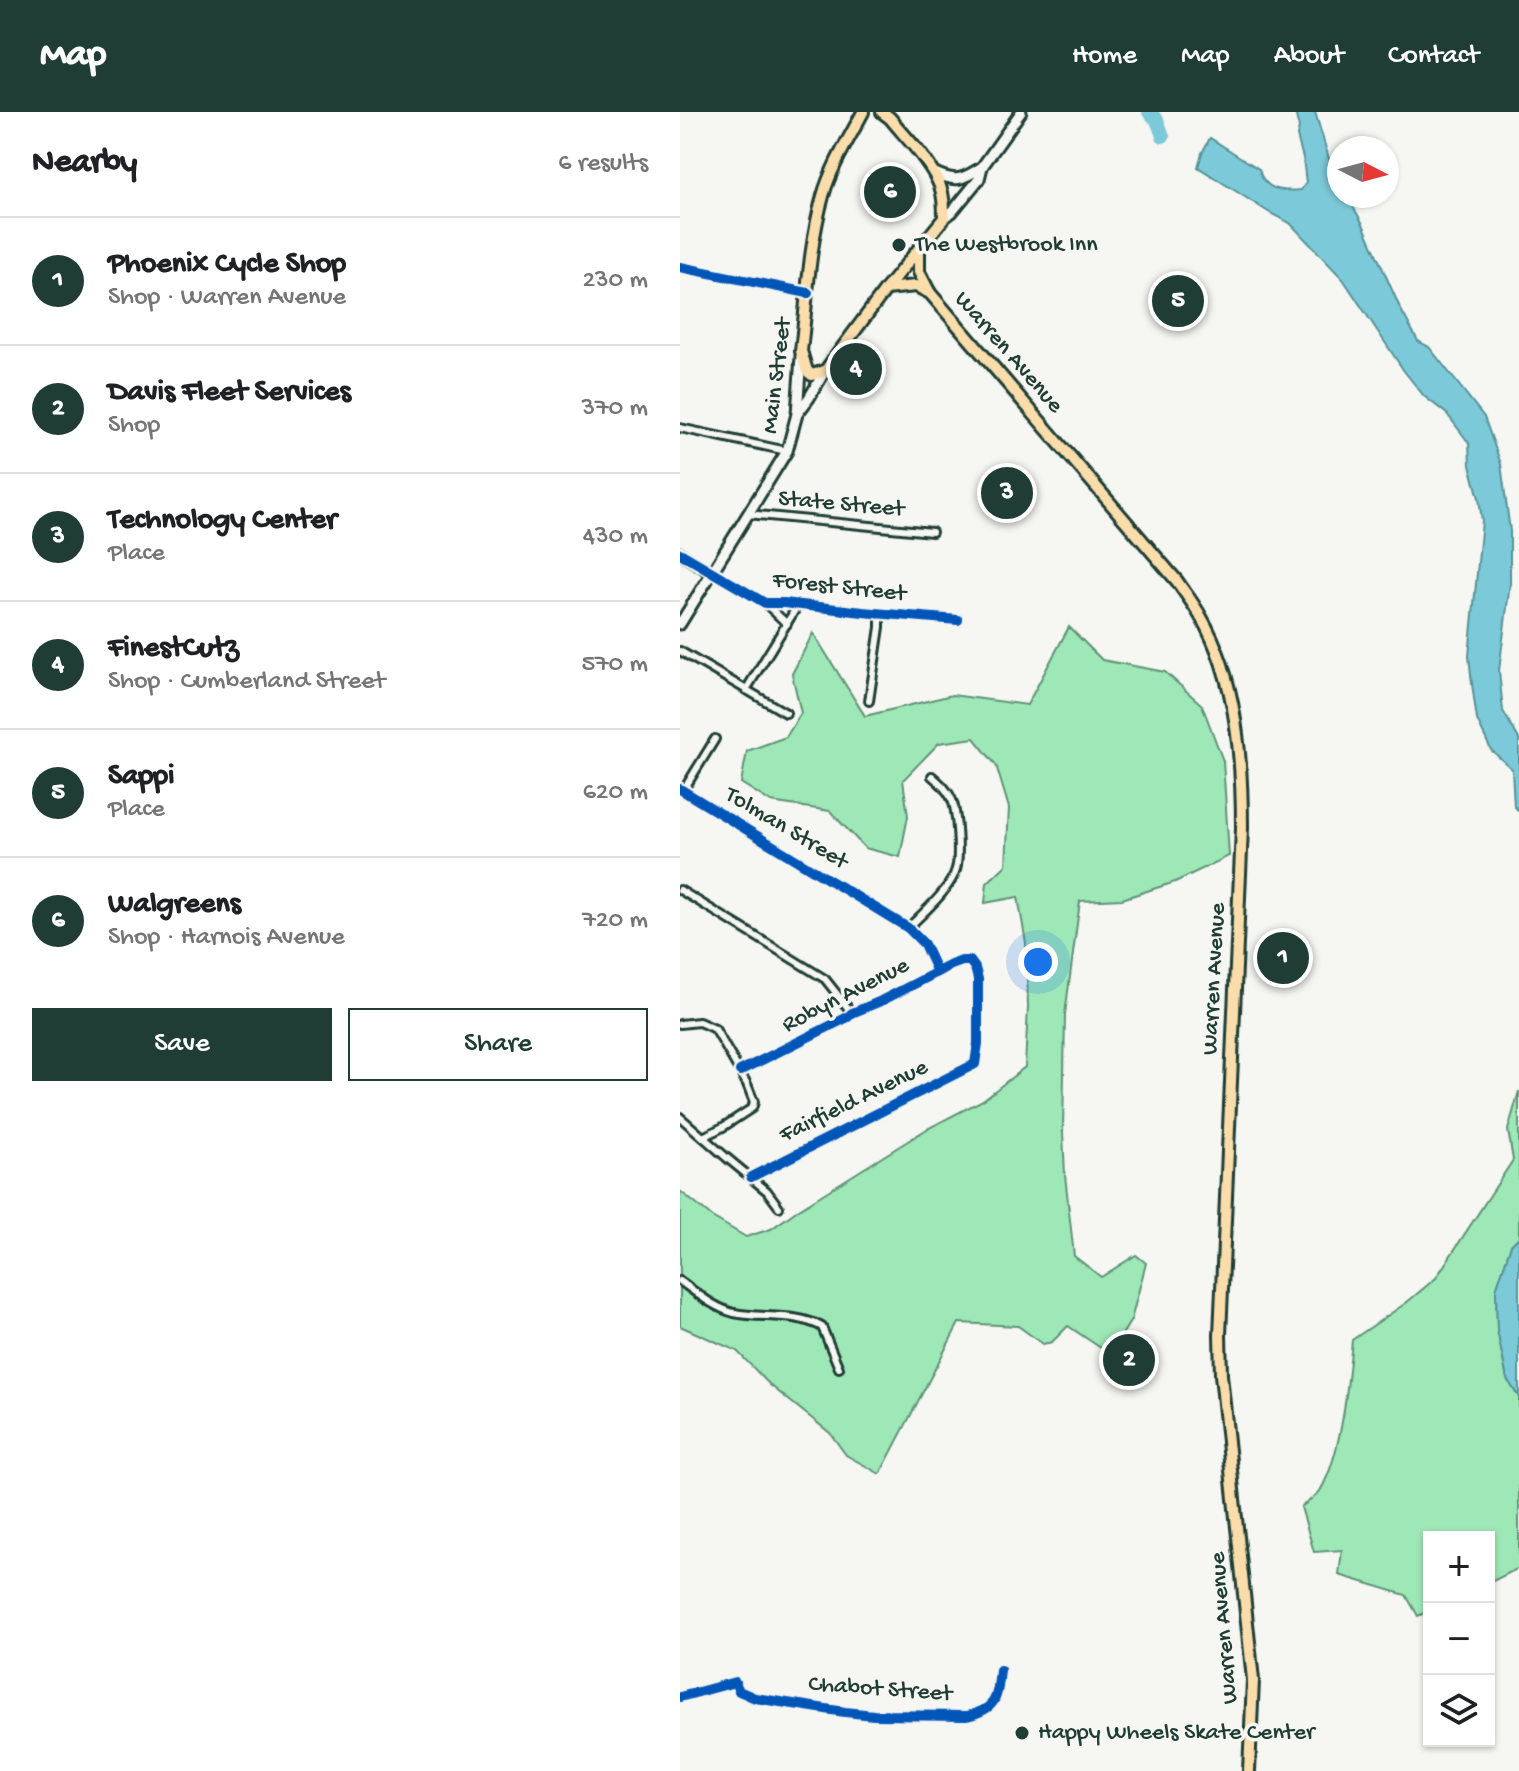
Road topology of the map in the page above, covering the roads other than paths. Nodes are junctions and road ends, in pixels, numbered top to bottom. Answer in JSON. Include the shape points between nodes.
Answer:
{"nodes":[{"id":1,"x":863,"y":112,"type":"edge"},
{"id":2,"x":1021,"y":112,"type":"edge"},
{"id":3,"x":887,"y":114,"type":"edge"},
{"id":4,"x":982,"y":167,"type":"junction"},
{"id":5,"x":933,"y":172,"type":"junction"},
{"id":6,"x":944,"y":218,"type":"junction"},
{"id":7,"x":919,"y":249,"type":"junction"},
{"id":8,"x":680,"y":267,"type":"edge"},
{"id":9,"x":886,"y":289,"type":"junction"},
{"id":10,"x":808,"y":293,"type":"junction"},
{"id":11,"x":930,"y":293,"type":"junction"},
{"id":12,"x":801,"y":351,"type":"junction"},
{"id":13,"x":825,"y":371,"type":"junction"},
{"id":14,"x":797,"y":414,"type":"junction"},
{"id":15,"x":680,"y":428,"type":"edge"},
{"id":16,"x":787,"y":451,"type":"junction"},
{"id":17,"x":747,"y":514,"type":"junction"},
{"id":18,"x":932,"y":532,"type":"dead end"},
{"id":19,"x":680,"y":553,"type":"edge"},
{"id":20,"x":712,"y":573,"type":"junction"},
{"id":21,"x":765,"y":603,"type":"junction"},
{"id":22,"x":798,"y":605,"type":"junction"},
{"id":23,"x":880,"y":613,"type":"junction"},
{"id":24,"x":958,"y":620,"type":"dead end"},
{"id":25,"x":680,"y":624,"type":"edge"},
{"id":26,"x":787,"y":624,"type":"junction"},
{"id":27,"x":680,"y":651,"type":"edge"},
{"id":28,"x":746,"y":690,"type":"junction"},
{"id":29,"x":869,"y":701,"type":"dead end"},
{"id":30,"x":786,"y":713,"type":"dead end"},
{"id":31,"x":715,"y":739,"type":"dead end"},
{"id":32,"x":932,"y":776,"type":"dead end"},
{"id":33,"x":682,"y":790,"type":"edge"},
{"id":34,"x":680,"y":890,"type":"edge"},
{"id":35,"x":908,"y":928,"type":"junction"},
{"id":36,"x":937,"y":972,"type":"junction"},
{"id":37,"x":852,"y":1013,"type":"junction"},
{"id":38,"x":680,"y":1024,"type":"edge"},
{"id":39,"x":975,"y":1064,"type":"joint"},
{"id":40,"x":740,"y":1071,"type":"junction"},
{"id":41,"x":680,"y":1117,"type":"edge"},
{"id":42,"x":703,"y":1137,"type":"junction"},
{"id":43,"x":751,"y":1177,"type":"junction"},
{"id":44,"x":779,"y":1207,"type":"dead end"},
{"id":45,"x":680,"y":1281,"type":"edge"},
{"id":46,"x":839,"y":1368,"type":"dead end"},
{"id":47,"x":1000,"y":1670,"type":"dead end"},
{"id":48,"x":680,"y":1697,"type":"edge"},
{"id":49,"x":1249,"y":1771,"type":"edge"}],
"edges":[{"from":1,"to":10,"type":"main road","name":"Main Street","via":[[824,194]]},
{"from":2,"to":4,"type":"main road"},
{"from":3,"to":5,"type":"main road"},
{"from":4,"to":5,"type":"main road","via":[[959,180]]},
{"from":4,"to":6,"type":"main road","via":[[979,179]]},
{"from":5,"to":6,"type":"main road"},
{"from":6,"to":7,"type":"main road"},
{"from":7,"to":9,"type":"main road"},
{"from":7,"to":11,"type":"main road","name":"Warren Avenue","via":[[919,272]]},
{"from":8,"to":10,"type":"street"},
{"from":9,"to":11,"type":"main road","name":"Warren Avenue","via":[[916,286]]},
{"from":9,"to":13,"type":"main road"},
{"from":10,"to":12,"type":"main road","name":"Main Street"},
{"from":11,"to":49,"type":"main road","name":"Warren Avenue","via":[[1177,581],[1211,636],[1231,700],[1242,828],[1220,1335],[1253,1680]]},
{"from":12,"to":13,"type":"main road","via":[[807,371]]},
{"from":12,"to":14,"type":"main road","name":"Main Street"},
{"from":13,"to":14,"type":"main road"},
{"from":14,"to":16,"type":"main road","name":"Main Street"},
{"from":15,"to":16,"type":"street"},
{"from":16,"to":17,"type":"main road","name":"Main Street"},
{"from":17,"to":18,"type":"street","name":"State Street"},
{"from":17,"to":20,"type":"main road","name":"Main Street"},
{"from":19,"to":20,"type":"main road","name":"Forest Street"},
{"from":20,"to":21,"type":"street","name":"Forest Street"},
{"from":20,"to":25,"type":"main road","name":"Main Street"},
{"from":21,"to":22,"type":"street","name":"Forest Street"},
{"from":21,"to":26,"type":"street"},
{"from":22,"to":23,"type":"street","name":"Forest Street"},
{"from":22,"to":26,"type":"street"},
{"from":23,"to":24,"type":"street","name":"Forest Street"},
{"from":23,"to":29,"type":"street"},
{"from":26,"to":28,"type":"street"},
{"from":27,"to":28,"type":"street"},
{"from":28,"to":30,"type":"street"},
{"from":31,"to":33,"type":"street"},
{"from":32,"to":35,"type":"street","via":[[953,801],[956,870]]},
{"from":33,"to":35,"type":"street","name":"Tolman Street"},
{"from":34,"to":37,"type":"street","via":[[825,979]]},
{"from":35,"to":36,"type":"street","via":[[924,944]]},
{"from":36,"to":37,"type":"street","name":"Robyn Avenue"},
{"from":36,"to":39,"type":"street","name":"Robyn Avenue","via":[[962,961],[975,968]]},
{"from":37,"to":40,"type":"street","name":"Robyn Avenue"},
{"from":38,"to":40,"type":"street","via":[[699,1022],[715,1029]]},
{"from":39,"to":43,"type":"street","name":"Fairfield Avenue"},
{"from":40,"to":42,"type":"street","via":[[752,1108]]},
{"from":41,"to":42,"type":"street"},
{"from":42,"to":43,"type":"street"},
{"from":43,"to":44,"type":"street"},
{"from":45,"to":46,"type":"street","via":[[731,1312],[796,1318],[822,1327]]},
{"from":47,"to":48,"type":"street","name":"Chabot Street","via":[[990,1706],[967,1716],[845,1712],[755,1698],[739,1691],[735,1682]]}]}
